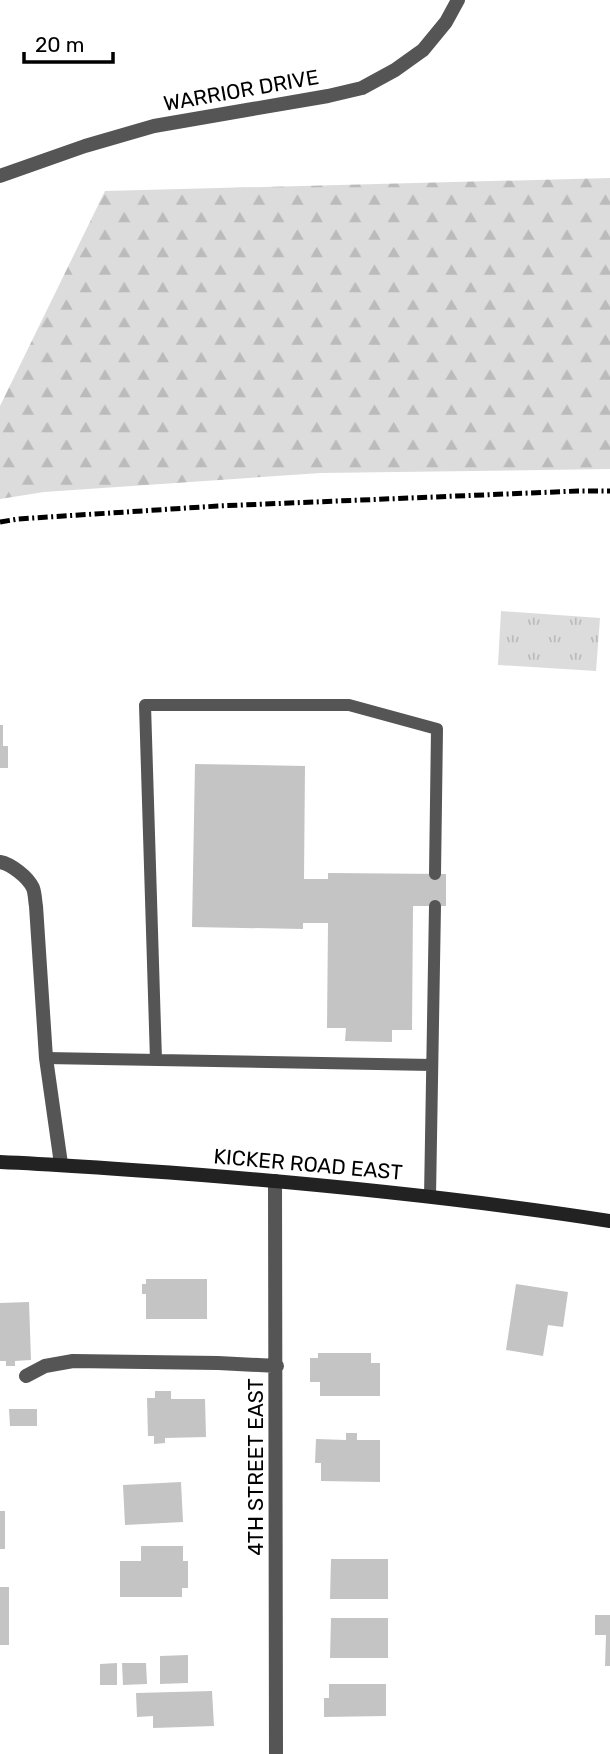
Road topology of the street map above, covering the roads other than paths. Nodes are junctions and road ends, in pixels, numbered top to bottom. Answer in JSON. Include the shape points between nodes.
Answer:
{"nodes":[{"id":1,"x":458,"y":0,"type":"edge"},
{"id":2,"x":0,"y":176,"type":"edge"},
{"id":3,"x":0,"y":862,"type":"edge"},
{"id":4,"x":435,"y":874,"type":"dead end"},
{"id":5,"x":435,"y":906,"type":"dead end"},
{"id":6,"x":46,"y":1058,"type":"junction"},
{"id":7,"x":156,"y":1060,"type":"junction"},
{"id":8,"x":432,"y":1065,"type":"junction"},
{"id":9,"x":0,"y":1163,"type":"edge"},
{"id":10,"x":61,"y":1164,"type":"junction"},
{"id":11,"x":275,"y":1181,"type":"junction"},
{"id":12,"x":430,"y":1197,"type":"junction"},
{"id":13,"x":610,"y":1222,"type":"edge"},
{"id":14,"x":277,"y":1366,"type":"junction"},
{"id":15,"x":26,"y":1376,"type":"dead end"},
{"id":16,"x":276,"y":1754,"type":"edge"}],
"edges":[{"from":1,"to":2,"type":"street","name":"WARRIOR DRIVE","via":[[423,50],[362,88],[154,126]]},
{"from":3,"to":6,"type":"street","via":[[33,887]]},
{"from":4,"to":7,"type":"lane","via":[[437,729],[349,705],[145,705]]},
{"from":5,"to":8,"type":"lane"},
{"from":6,"to":7,"type":"lane"},
{"from":6,"to":10,"type":"street"},
{"from":7,"to":8,"type":"lane"},
{"from":8,"to":12,"type":"lane"},
{"from":9,"to":10,"type":"main road","name":"KICKER ROAD EAST"},
{"from":10,"to":11,"type":"main road","name":"KICKER ROAD EAST"},
{"from":11,"to":12,"type":"main road","name":"KICKER ROAD EAST"},
{"from":11,"to":14,"type":"street","name":"4TH STREET EAST"},
{"from":12,"to":13,"type":"main road","name":"KICKER ROAD EAST"},
{"from":14,"to":15,"type":"street","via":[[73,1361],[45,1366]]},
{"from":14,"to":16,"type":"street","name":"4TH STREET EAST"}]}
